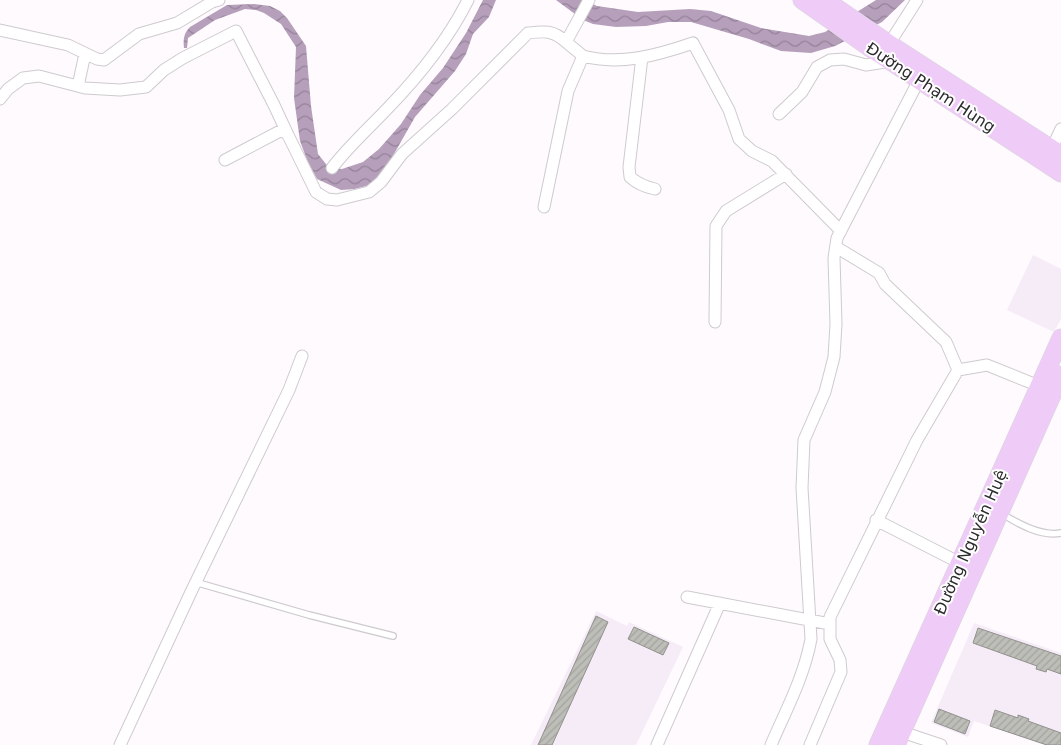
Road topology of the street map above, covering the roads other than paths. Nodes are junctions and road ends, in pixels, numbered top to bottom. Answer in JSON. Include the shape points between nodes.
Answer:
{"nodes":[{"id":1,"x":216,"y":0,"type":"edge"},
{"id":2,"x":468,"y":0,"type":"edge"},
{"id":3,"x":589,"y":0,"type":"edge"},
{"id":4,"x":802,"y":0,"type":"edge"},
{"id":5,"x":826,"y":0,"type":"edge"},
{"id":6,"x":917,"y":0,"type":"edge"},
{"id":7,"x":0,"y":30,"type":"edge"},
{"id":8,"x":566,"y":42,"type":"junction"},
{"id":9,"x":890,"y":52,"type":"junction"},
{"id":10,"x":85,"y":54,"type":"junction"},
{"id":11,"x":583,"y":56,"type":"junction"},
{"id":12,"x":642,"y":57,"type":"junction"},
{"id":13,"x":919,"y":80,"type":"junction"},
{"id":14,"x":78,"y":86,"type":"junction"},
{"id":15,"x":0,"y":99,"type":"edge"},
{"id":16,"x":779,"y":114,"type":"dead end"},
{"id":17,"x":1061,"y":129,"type":"edge"},
{"id":18,"x":288,"y":135,"type":"junction"},
{"id":19,"x":1056,"y":152,"type":"edge"},
{"id":20,"x":225,"y":160,"type":"dead end"},
{"id":21,"x":332,"y":168,"type":"dead end"},
{"id":22,"x":1061,"y":173,"type":"edge"},
{"id":23,"x":786,"y":174,"type":"junction"},
{"id":24,"x":655,"y":189,"type":"dead end"},
{"id":25,"x":544,"y":207,"type":"dead end"},
{"id":26,"x":841,"y":231,"type":"junction"},
{"id":27,"x":836,"y":247,"type":"junction"},
{"id":28,"x":715,"y":322,"type":"dead end"},
{"id":29,"x":1061,"y":338,"type":"edge"},
{"id":30,"x":302,"y":356,"type":"dead end"},
{"id":31,"x":958,"y":370,"type":"junction"},
{"id":32,"x":1061,"y":376,"type":"edge"},
{"id":33,"x":1039,"y":386,"type":"junction"},
{"id":34,"x":1000,"y":512,"type":"junction"},
{"id":35,"x":876,"y":520,"type":"junction"},
{"id":36,"x":1061,"y":533,"type":"edge"},
{"id":37,"x":960,"y":563,"type":"junction"},
{"id":38,"x":195,"y":582,"type":"junction"},
{"id":39,"x":687,"y":597,"type":"dead end"},
{"id":40,"x":720,"y":603,"type":"junction"},
{"id":41,"x":810,"y":620,"type":"junction"},
{"id":42,"x":830,"y":624,"type":"junction"},
{"id":43,"x":392,"y":636,"type":"dead end"},
{"id":44,"x":895,"y":734,"type":"edge"},
{"id":45,"x":120,"y":745,"type":"edge"},
{"id":46,"x":657,"y":745,"type":"edge"},
{"id":47,"x":771,"y":745,"type":"edge"},
{"id":48,"x":810,"y":745,"type":"edge"},
{"id":49,"x":878,"y":745,"type":"edge"},
{"id":50,"x":941,"y":745,"type":"edge"}],
"edges":[{"from":1,"to":10,"type":"street","via":[[177,23],[139,34],[104,60]]},
{"from":2,"to":21,"type":"street","via":[[420,71]]},
{"from":3,"to":8,"type":"street"},
{"from":4,"to":9,"type":"main road","name":"Đường Phạm Hùng","via":[[869,47]]},
{"from":5,"to":9,"type":"main road","name":"Đường Phạm Hùng"},
{"from":6,"to":9,"type":"street"},
{"from":7,"to":10,"type":"street","via":[[68,45]]},
{"from":8,"to":11,"type":"street"},
{"from":8,"to":18,"type":"street","via":[[556,34],[528,33],[402,154],[381,182],[368,192],[337,200],[316,192]]},
{"from":9,"to":13,"type":"main road","name":"Đường Phạm Hùng"},
{"from":9,"to":16,"type":"street","via":[[866,64],[844,59],[830,60],[818,67],[802,92]]},
{"from":9,"to":19,"type":"main road","name":"Đường Phạm Hùng"},
{"from":10,"to":14,"type":"street"},
{"from":11,"to":12,"type":"street","via":[[599,61]]},
{"from":11,"to":25,"type":"street","via":[[568,91]]},
{"from":12,"to":23,"type":"street","via":[[693,42],[729,110],[739,138],[752,151],[772,160]]},
{"from":12,"to":24,"type":"street","via":[[629,167],[630,177],[637,183]]},
{"from":13,"to":22,"type":"main road","name":"Đường Phạm Hùng"},
{"from":13,"to":26,"type":"street"},
{"from":14,"to":15,"type":"street","via":[[39,76],[23,78]]},
{"from":14,"to":18,"type":"street","via":[[120,90],[146,87],[183,58],[236,31]]},
{"from":17,"to":19,"type":"street"},
{"from":18,"to":20,"type":"street","via":[[282,130]]},
{"from":23,"to":26,"type":"street"},
{"from":23,"to":28,"type":"street","via":[[726,211],[716,226]]},
{"from":26,"to":27,"type":"street"},
{"from":27,"to":31,"type":"street","via":[[879,273],[885,284],[946,342]]},
{"from":27,"to":41,"type":"street","via":[[834,357],[804,440],[802,488]]},
{"from":29,"to":33,"type":"main road","name":"Đường Nguyễn Huệ"},
{"from":30,"to":38,"type":"street","via":[[290,390]]},
{"from":31,"to":33,"type":"street","via":[[987,365]]},
{"from":31,"to":35,"type":"street"},
{"from":32,"to":34,"type":"main road","name":"Đường Nguyễn Huệ"},
{"from":33,"to":37,"type":"main road","name":"Đường Nguyễn Huệ"},
{"from":34,"to":36,"type":"lane","via":[[1032,530]]},
{"from":34,"to":44,"type":"main road","name":"Đường Nguyễn Huệ"},
{"from":35,"to":37,"type":"street"},
{"from":35,"to":42,"type":"street","via":[[830,617]]},
{"from":37,"to":44,"type":"main road","name":"Đường Nguyễn Huệ"},
{"from":38,"to":43,"type":"lane"},
{"from":38,"to":45,"type":"street"},
{"from":39,"to":40,"type":"street"},
{"from":40,"to":41,"type":"street"},
{"from":40,"to":46,"type":"street"},
{"from":41,"to":42,"type":"street"},
{"from":41,"to":47,"type":"street","via":[[807,658]]},
{"from":42,"to":48,"type":"street","via":[[830,639],[842,672]]},
{"from":44,"to":49,"type":"main road","name":"Đường Nguyễn Huệ"},
{"from":44,"to":50,"type":"street"}]}
